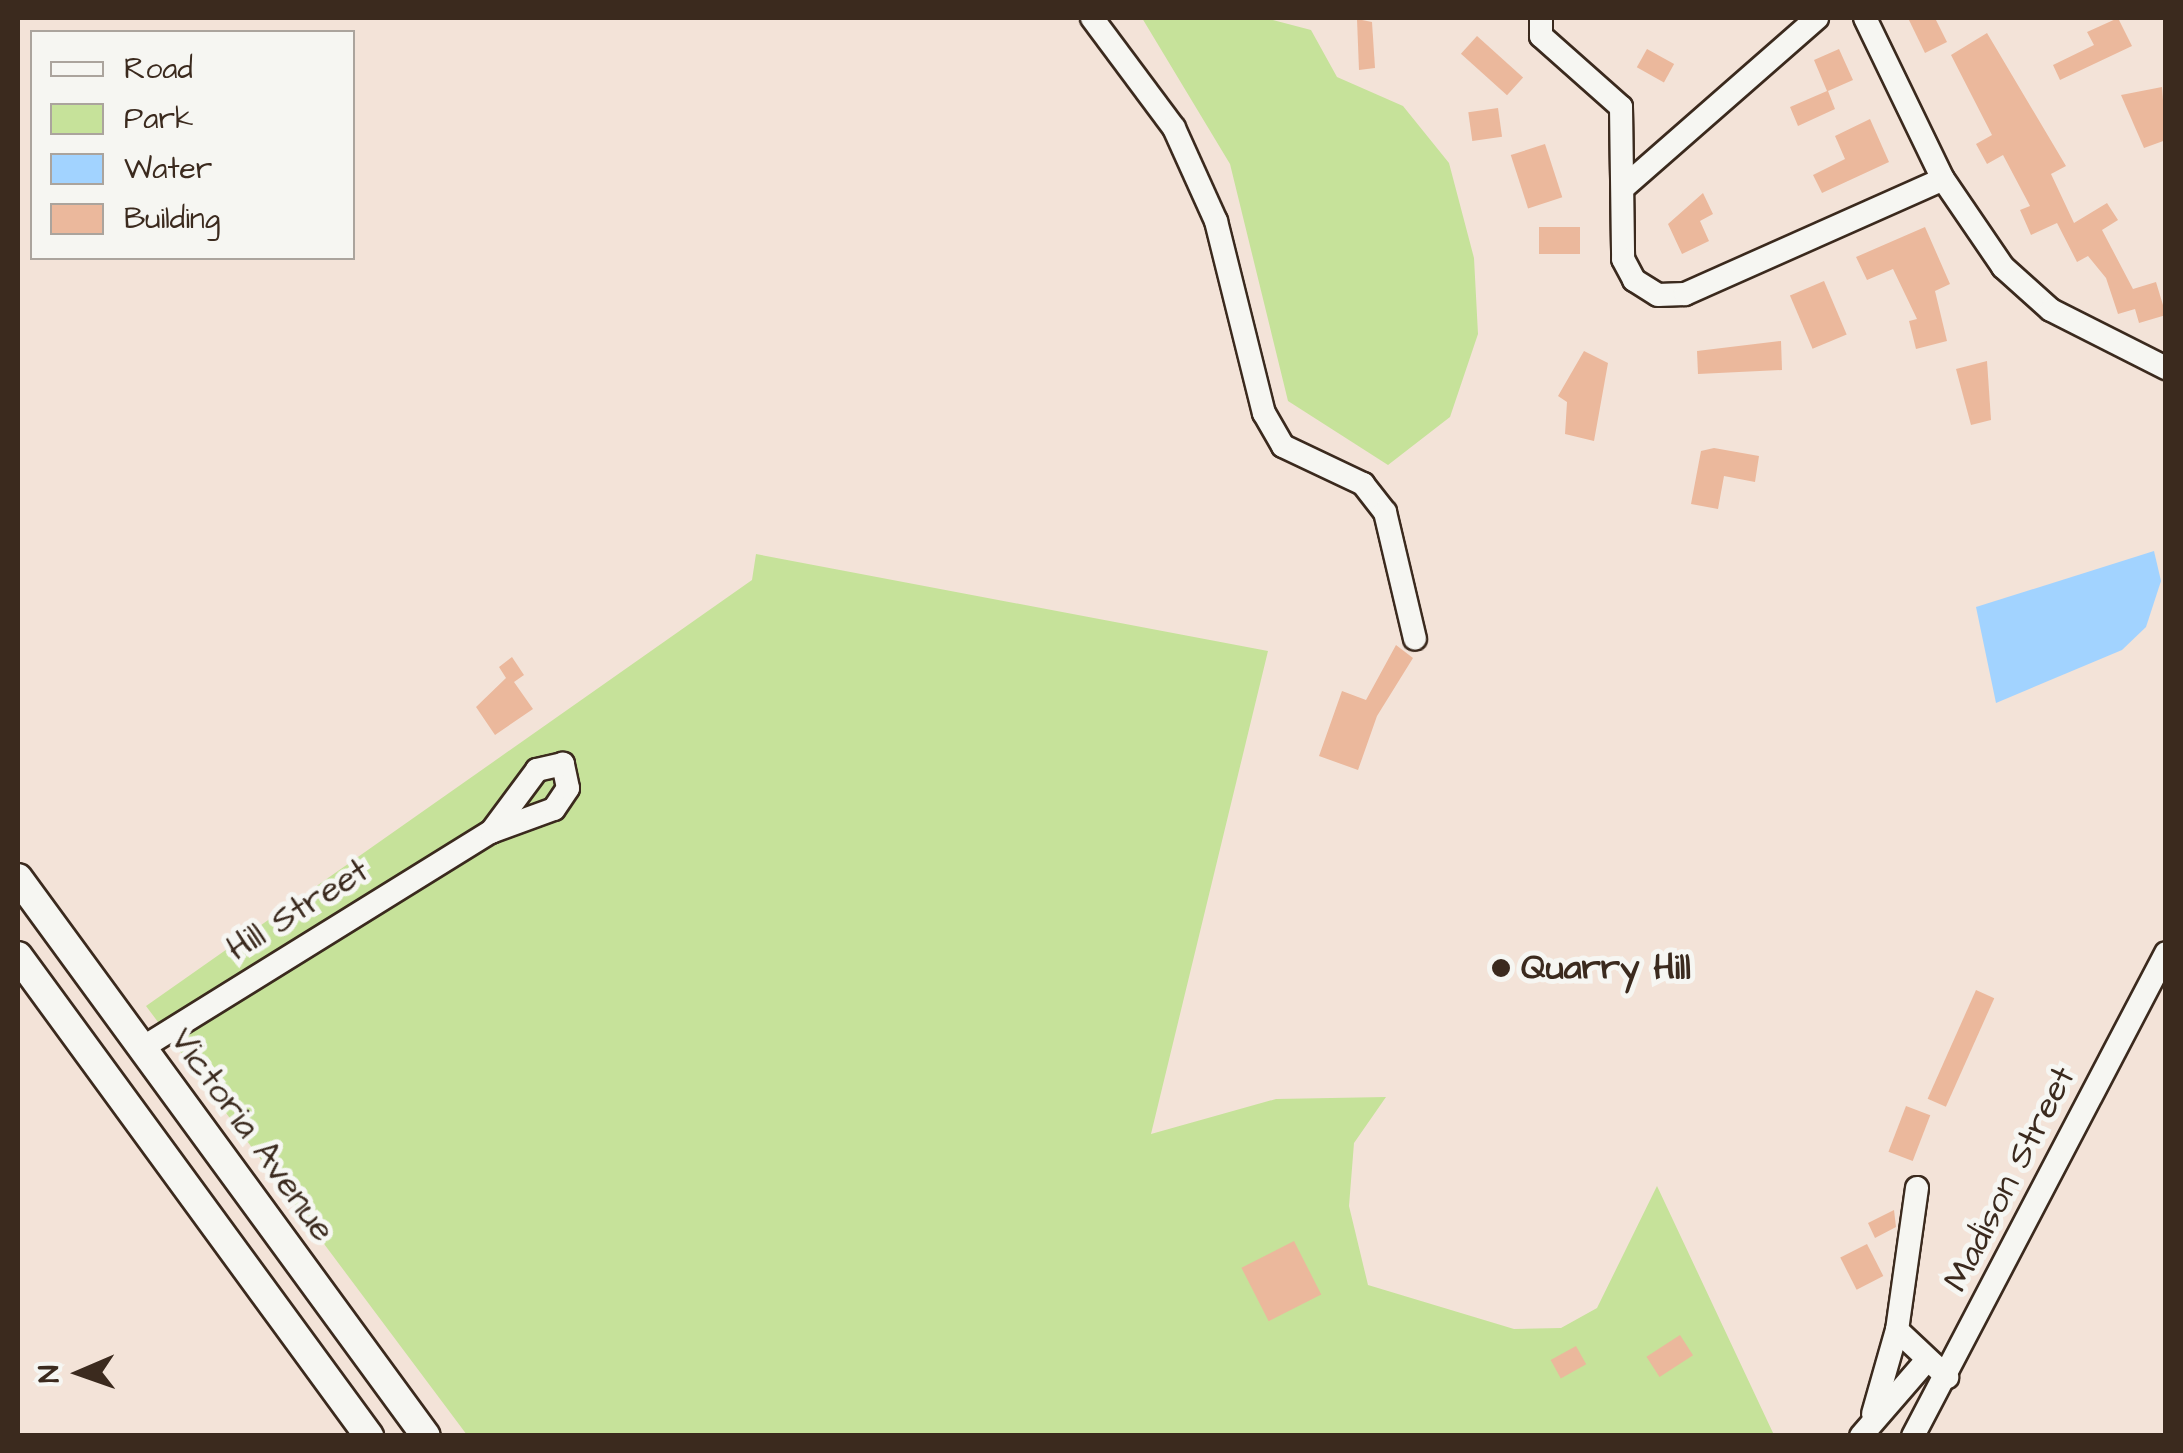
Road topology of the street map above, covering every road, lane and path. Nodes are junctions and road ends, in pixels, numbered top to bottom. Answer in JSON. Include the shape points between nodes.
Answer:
{"nodes":[{"id":1,"x":1092,"y":18,"type":"edge"},
{"id":2,"x":1541,"y":18,"type":"edge"},
{"id":3,"x":1817,"y":18,"type":"edge"},
{"id":4,"x":1865,"y":18,"type":"edge"},
{"id":5,"x":1943,"y":179,"type":"junction"},
{"id":6,"x":1624,"y":188,"type":"junction"},
{"id":7,"x":2166,"y":368,"type":"edge"},
{"id":8,"x":1415,"y":639,"type":"dead end"},
{"id":9,"x":491,"y":832,"type":"dead end"},
{"id":10,"x":18,"y":878,"type":"edge"},
{"id":11,"x":2166,"y":953,"type":"edge"},
{"id":12,"x":18,"y":956,"type":"edge"},
{"id":13,"x":142,"y":1048,"type":"junction"},
{"id":14,"x":1917,"y":1188,"type":"dead end"},
{"id":15,"x":1898,"y":1330,"type":"junction"},
{"id":16,"x":1924,"y":1362,"type":"junction"},
{"id":17,"x":1948,"y":1377,"type":"junction"},
{"id":18,"x":1867,"y":1427,"type":"edge"},
{"id":19,"x":369,"y":1436,"type":"edge"},
{"id":20,"x":426,"y":1436,"type":"edge"},
{"id":21,"x":1913,"y":1436,"type":"edge"}],
"edges":[{"from":1,"to":8,"type":"street","via":[[1174,128],[1216,221],[1264,413],[1283,446],[1363,484],[1385,512]]},
{"from":2,"to":6,"type":"street","via":[[1542,36],[1621,107]]},
{"from":3,"to":6,"type":"street"},
{"from":4,"to":5,"type":"street"},
{"from":5,"to":6,"type":"street","via":[[1685,294],[1658,295],[1634,280],[1622,258]]},
{"from":5,"to":7,"type":"street","via":[[2004,267],[2052,310]]},
{"from":9,"to":13,"type":"street","name":"Hill Street"},
{"from":10,"to":13,"type":"main road","name":"Victoria Avenue"},
{"from":11,"to":17,"type":"street","name":"Madison Street"},
{"from":12,"to":19,"type":"main road"},
{"from":13,"to":20,"type":"main road","name":"Victoria Avenue"},
{"from":14,"to":15,"type":"street"},
{"from":15,"to":16,"type":"street"},
{"from":15,"to":18,"type":"street"},
{"from":16,"to":17,"type":"street"},
{"from":16,"to":18,"type":"street"},
{"from":17,"to":21,"type":"street","name":"Madison Street"}]}
